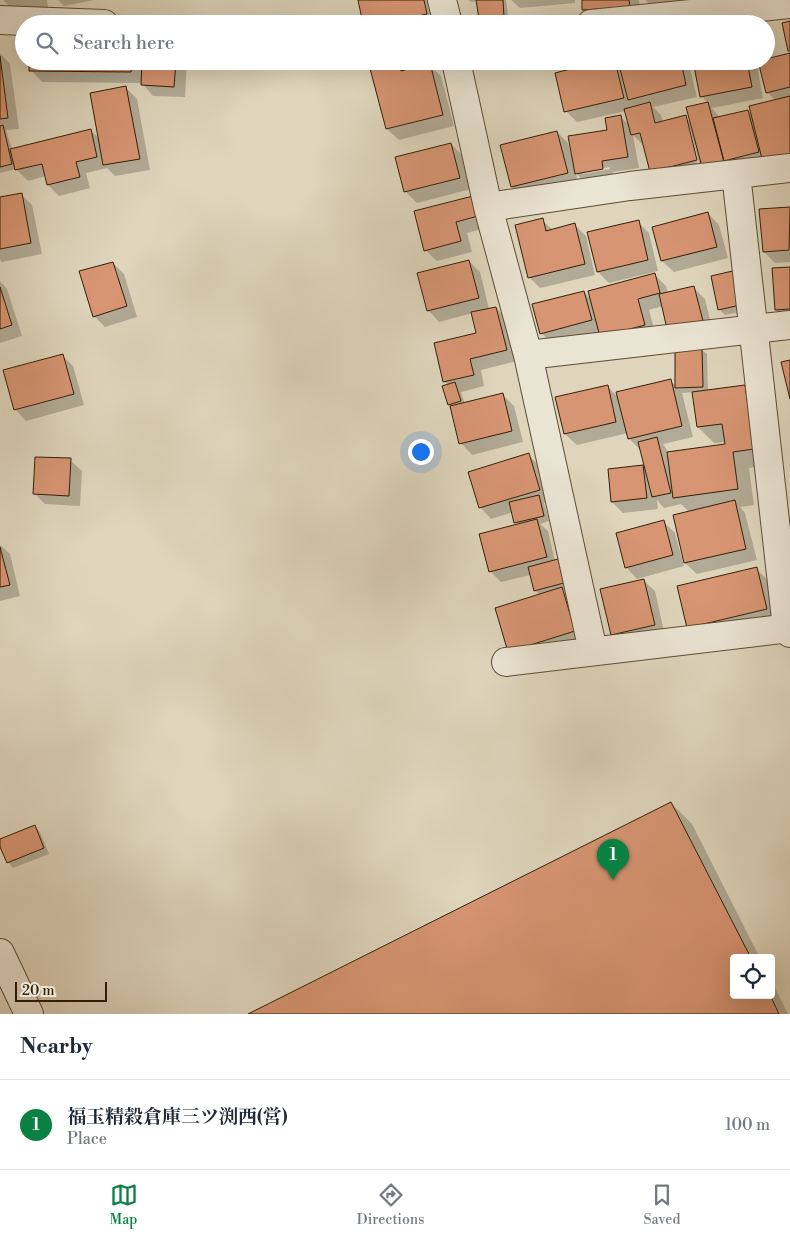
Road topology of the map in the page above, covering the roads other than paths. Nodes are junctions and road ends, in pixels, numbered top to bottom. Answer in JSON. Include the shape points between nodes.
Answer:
{"nodes":[{"id":1,"x":442,"y":0,"type":"edge"},
{"id":2,"x":790,"y":4,"type":"edge"},
{"id":3,"x":446,"y":15,"type":"edge"},
{"id":4,"x":681,"y":15,"type":"edge"},
{"id":5,"x":0,"y":20,"type":"edge"},
{"id":6,"x":15,"y":21,"type":"edge"},
{"id":7,"x":458,"y":70,"type":"edge"},
{"id":8,"x":790,"y":168,"type":"edge"},
{"id":9,"x":736,"y":174,"type":"junction"},
{"id":10,"x":488,"y":207,"type":"junction"},
{"id":11,"x":790,"y":325,"type":"edge"},
{"id":12,"x":753,"y":329,"type":"junction"},
{"id":13,"x":528,"y":356,"type":"junction"},
{"id":14,"x":779,"y":476,"type":"edge"},
{"id":15,"x":789,"y":630,"type":"edge"},
{"id":16,"x":593,"y":651,"type":"junction"},
{"id":17,"x":506,"y":662,"type":"dead end"},
{"id":18,"x":0,"y":953,"type":"edge"},
{"id":19,"x":29,"y":1014,"type":"edge"}],
"edges":[{"from":1,"to":3,"type":"street"},
{"from":2,"to":4,"type":"street"},
{"from":5,"to":6,"type":"street"},
{"from":7,"to":10,"type":"street"},
{"from":8,"to":9,"type":"street"},
{"from":9,"to":10,"type":"street"},
{"from":9,"to":12,"type":"street"},
{"from":10,"to":13,"type":"street"},
{"from":11,"to":12,"type":"street"},
{"from":12,"to":13,"type":"street"},
{"from":12,"to":14,"type":"street"},
{"from":13,"to":16,"type":"street"},
{"from":14,"to":15,"type":"street"},
{"from":15,"to":16,"type":"street"},
{"from":16,"to":17,"type":"street"},
{"from":18,"to":19,"type":"street"}]}
